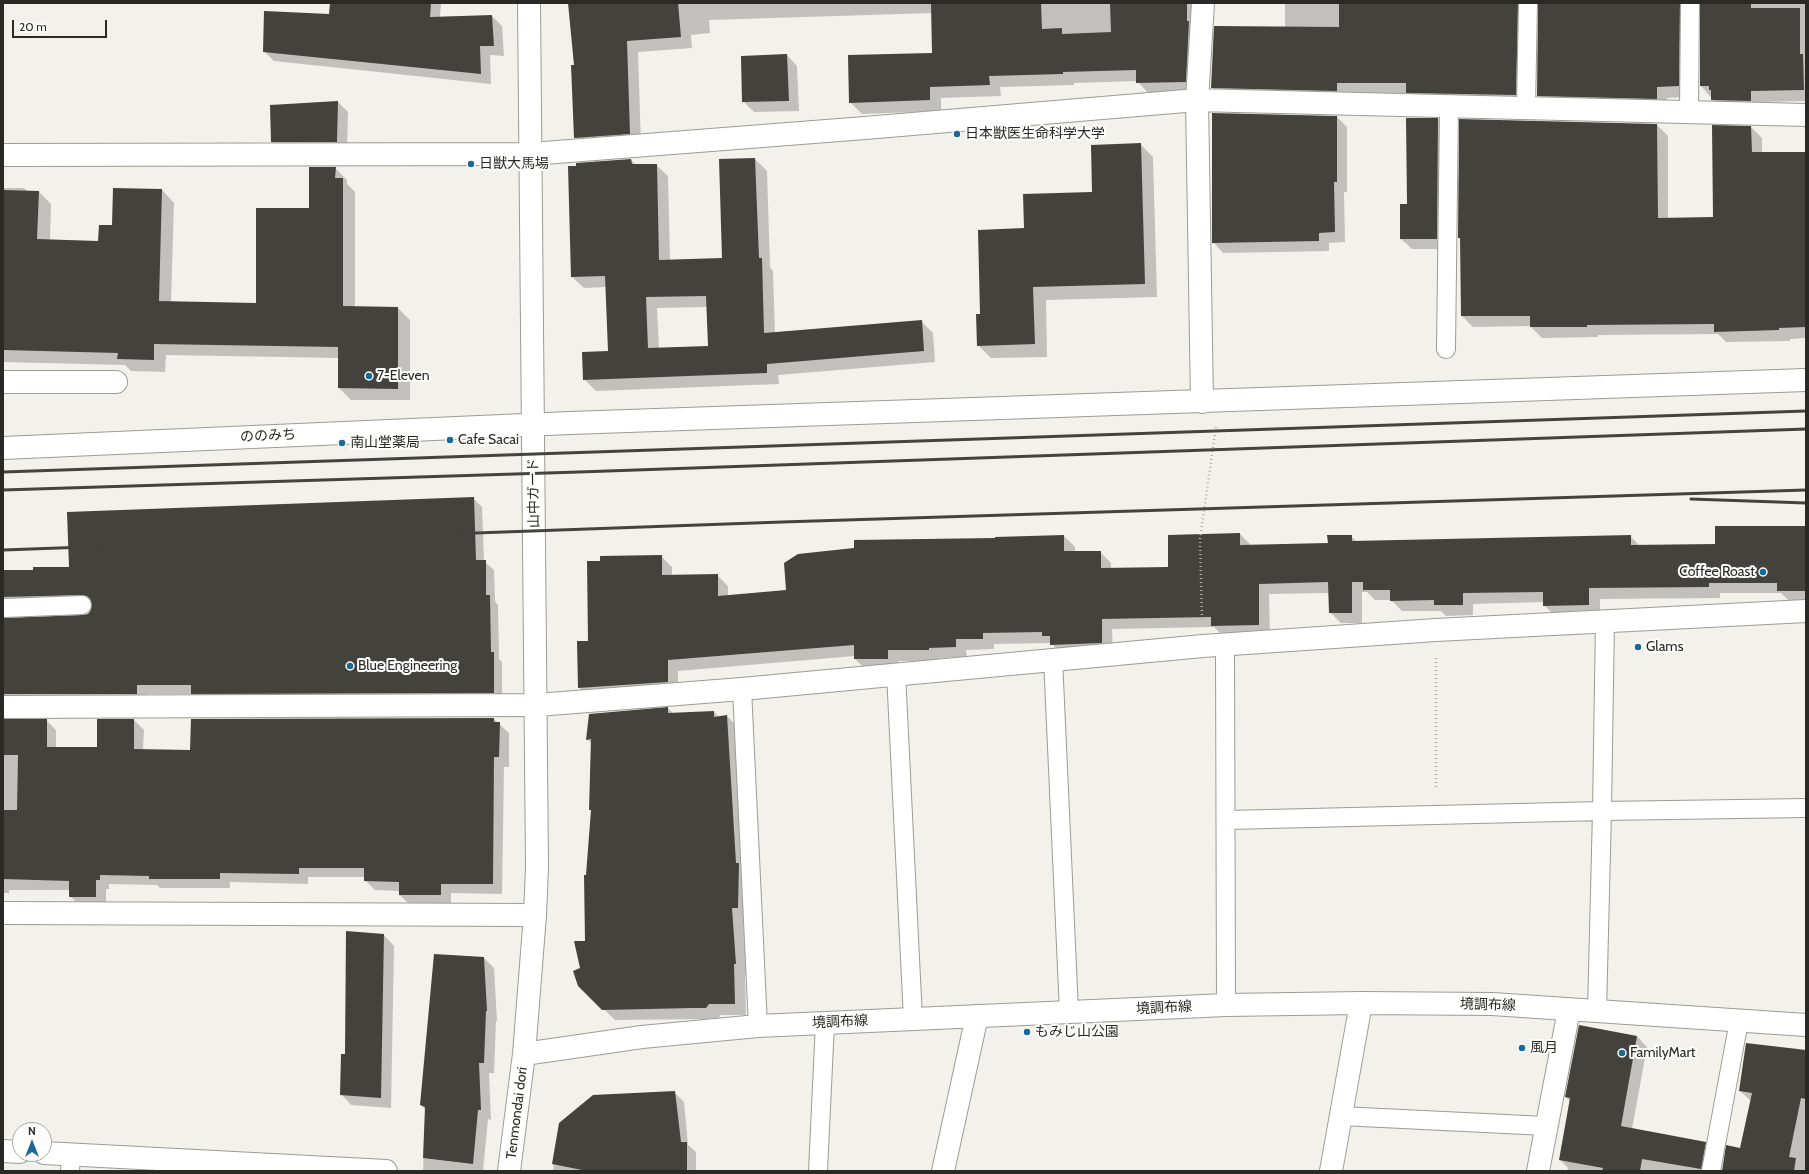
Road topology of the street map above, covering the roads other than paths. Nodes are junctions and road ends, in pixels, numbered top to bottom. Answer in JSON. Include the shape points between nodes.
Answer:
{"nodes":[{"id":1,"x":529,"y":3,"type":"edge"},
{"id":2,"x":1203,"y":3,"type":"edge"},
{"id":3,"x":1528,"y":3,"type":"edge"},
{"id":4,"x":1690,"y":3,"type":"edge"},
{"id":5,"x":1197,"y":100,"type":"junction"},
{"id":6,"x":1449,"y":107,"type":"junction"},
{"id":7,"x":1526,"y":108,"type":"junction"},
{"id":8,"x":1689,"y":112,"type":"junction"},
{"id":9,"x":1806,"y":115,"type":"edge"},
{"id":10,"x":530,"y":154,"type":"junction"},
{"id":11,"x":3,"y":155,"type":"edge"},
{"id":12,"x":1446,"y":349,"type":"dead end"},
{"id":13,"x":1806,"y":380,"type":"edge"},
{"id":14,"x":3,"y":382,"type":"edge"},
{"id":15,"x":116,"y":382,"type":"dead end"},
{"id":16,"x":1211,"y":402,"type":"junction"},
{"id":17,"x":534,"y":424,"type":"junction"},
{"id":18,"x":3,"y":448,"type":"edge"},
{"id":19,"x":82,"y":605,"type":"dead end"},
{"id":20,"x":3,"y":608,"type":"edge"},
{"id":21,"x":1806,"y":611,"type":"edge"},
{"id":22,"x":1605,"y":620,"type":"junction"},
{"id":23,"x":1225,"y":645,"type":"junction"},
{"id":24,"x":1053,"y":658,"type":"junction"},
{"id":25,"x":896,"y":673,"type":"junction"},
{"id":26,"x":742,"y":688,"type":"junction"},
{"id":27,"x":537,"y":705,"type":"junction"},
{"id":28,"x":3,"y":707,"type":"edge"},
{"id":29,"x":1806,"y":808,"type":"edge"},
{"id":30,"x":1602,"y":810,"type":"junction"},
{"id":31,"x":1227,"y":820,"type":"junction"},
{"id":32,"x":3,"y":913,"type":"edge"},
{"id":33,"x":535,"y":915,"type":"junction"},
{"id":34,"x":1361,"y":1003,"type":"junction"},
{"id":35,"x":1226,"y":1005,"type":"junction"},
{"id":36,"x":1569,"y":1010,"type":"junction"},
{"id":37,"x":1069,"y":1012,"type":"junction"},
{"id":38,"x":1597,"y":1012,"type":"junction"},
{"id":39,"x":977,"y":1016,"type":"junction"},
{"id":40,"x":913,"y":1019,"type":"junction"},
{"id":41,"x":1739,"y":1021,"type":"junction"},
{"id":42,"x":825,"y":1023,"type":"junction"},
{"id":43,"x":1806,"y":1025,"type":"edge"},
{"id":44,"x":758,"y":1026,"type":"junction"},
{"id":45,"x":524,"y":1054,"type":"junction"},
{"id":46,"x":1341,"y":1116,"type":"junction"},
{"id":47,"x":1546,"y":1126,"type":"junction"},
{"id":48,"x":52,"y":1156,"type":"edge"},
{"id":49,"x":70,"y":1162,"type":"edge"},
{"id":50,"x":259,"y":1167,"type":"edge"},
{"id":51,"x":386,"y":1171,"type":"edge"},
{"id":52,"x":509,"y":1171,"type":"edge"},
{"id":53,"x":818,"y":1171,"type":"edge"},
{"id":54,"x":943,"y":1171,"type":"edge"},
{"id":55,"x":1331,"y":1171,"type":"edge"},
{"id":56,"x":1538,"y":1171,"type":"edge"},
{"id":57,"x":1711,"y":1171,"type":"edge"}],
"edges":[{"from":1,"to":10,"type":"street","name":"山中ガード"},
{"from":2,"to":5,"type":"street"},
{"from":3,"to":7,"type":"lane"},
{"from":4,"to":8,"type":"lane"},
{"from":5,"to":6,"type":"street"},
{"from":5,"to":10,"type":"street"},
{"from":5,"to":16,"type":"street"},
{"from":6,"to":7,"type":"street"},
{"from":6,"to":12,"type":"lane"},
{"from":7,"to":8,"type":"street"},
{"from":8,"to":9,"type":"street"},
{"from":10,"to":11,"type":"street"},
{"from":10,"to":17,"type":"street","name":"山中ガード"},
{"from":13,"to":16,"type":"street","name":"ののみち"},
{"from":14,"to":15,"type":"street"},
{"from":16,"to":17,"type":"street","name":"ののみち"},
{"from":17,"to":18,"type":"street","name":"ののみち"},
{"from":17,"to":27,"type":"street","name":"山中ガード"},
{"from":19,"to":20,"type":"lane"},
{"from":21,"to":22,"type":"street"},
{"from":22,"to":23,"type":"street"},
{"from":22,"to":30,"type":"lane"},
{"from":23,"to":24,"type":"street"},
{"from":23,"to":31,"type":"lane"},
{"from":24,"to":25,"type":"street"},
{"from":24,"to":37,"type":"lane"},
{"from":25,"to":26,"type":"street"},
{"from":25,"to":40,"type":"lane"},
{"from":26,"to":27,"type":"street"},
{"from":26,"to":44,"type":"lane"},
{"from":27,"to":28,"type":"street"},
{"from":27,"to":33,"type":"street","name":"Tenmondai dori"},
{"from":29,"to":30,"type":"lane"},
{"from":30,"to":31,"type":"lane"},
{"from":30,"to":38,"type":"lane"},
{"from":31,"to":35,"type":"lane"},
{"from":32,"to":33,"type":"street"},
{"from":33,"to":45,"type":"street","name":"Tenmondai dori"},
{"from":34,"to":35,"type":"street","name":"境調布線"},
{"from":34,"to":36,"type":"street","name":"境調布線","via":[[1492,1004]]},
{"from":34,"to":46,"type":"street"},
{"from":35,"to":37,"type":"street","name":"境調布線"},
{"from":36,"to":38,"type":"street","name":"境調布線"},
{"from":36,"to":47,"type":"street"},
{"from":37,"to":39,"type":"street","name":"境調布線"},
{"from":38,"to":41,"type":"street","name":"境調布線"},
{"from":39,"to":40,"type":"street","name":"境調布線"},
{"from":39,"to":54,"type":"street"},
{"from":40,"to":42,"type":"street","name":"境調布線"},
{"from":41,"to":43,"type":"street","name":"境調布線"},
{"from":41,"to":57,"type":"lane"},
{"from":42,"to":44,"type":"street","name":"境調布線"},
{"from":42,"to":53,"type":"lane"},
{"from":44,"to":45,"type":"street","name":"境調布線","via":[[642,1037]]},
{"from":45,"to":52,"type":"street","name":"Tenmondai dori"},
{"from":46,"to":47,"type":"lane"},
{"from":46,"to":55,"type":"street"},
{"from":47,"to":56,"type":"street"},
{"from":48,"to":49,"type":"street"},
{"from":49,"to":50,"type":"street"},
{"from":50,"to":51,"type":"street"}]}
